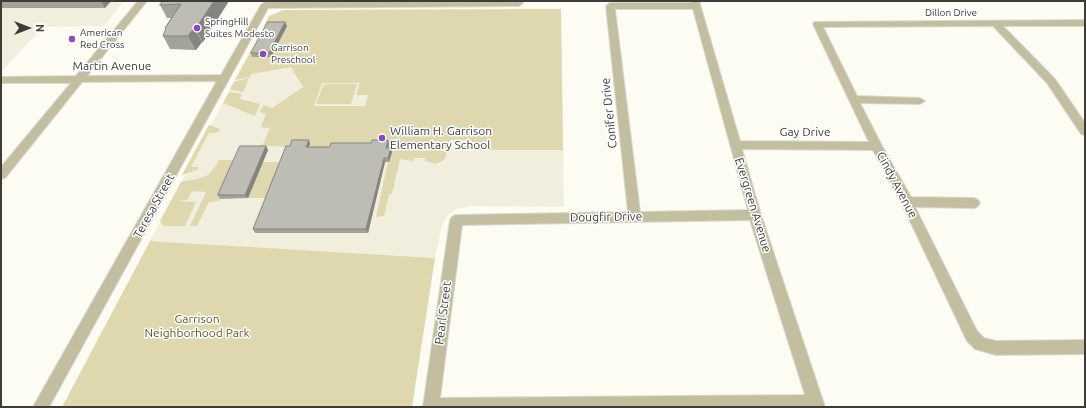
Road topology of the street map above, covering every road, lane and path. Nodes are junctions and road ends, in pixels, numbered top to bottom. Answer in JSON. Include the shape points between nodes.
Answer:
{"nodes":[{"id":1,"x":143,"y":1,"type":"edge"},
{"id":2,"x":418,"y":2,"type":"edge"},
{"id":3,"x":519,"y":2,"type":"edge"},
{"id":4,"x":696,"y":4,"type":"edge"},
{"id":5,"x":995,"y":23,"type":"junction"},
{"id":6,"x":1085,"y":23,"type":"edge"},
{"id":7,"x":816,"y":24,"type":"joint"},
{"id":8,"x":224,"y":78,"type":"junction"},
{"id":9,"x":78,"y":79,"type":"junction"},
{"id":10,"x":1,"y":80,"type":"edge"},
{"id":11,"x":853,"y":99,"type":"junction"},
{"id":12,"x":920,"y":101,"type":"dead end"},
{"id":13,"x":1085,"y":132,"type":"edge"},
{"id":14,"x":735,"y":145,"type":"junction"},
{"id":15,"x":876,"y":146,"type":"junction"},
{"id":16,"x":1,"y":175,"type":"edge"},
{"id":17,"x":907,"y":202,"type":"junction"},
{"id":18,"x":974,"y":203,"type":"dead end"},
{"id":19,"x":756,"y":215,"type":"junction"},
{"id":20,"x":634,"y":216,"type":"junction"},
{"id":21,"x":456,"y":220,"type":"joint"},
{"id":22,"x":1085,"y":347,"type":"edge"},
{"id":23,"x":816,"y":405,"type":"edge"},
{"id":24,"x":431,"y":406,"type":"edge"},
{"id":25,"x":41,"y":407,"type":"edge"}],
"edges":[{"from":1,"to":9,"type":"street"},
{"from":2,"to":3,"type":"street"},
{"from":2,"to":8,"type":"street","name":"Teresa Street","via":[[265,5]]},
{"from":4,"to":14,"type":"street","name":"Evergreen Avenue"},
{"from":4,"to":20,"type":"street","name":"Conifer Drive","via":[[610,6]]},
{"from":5,"to":6,"type":"street","name":"Dillon Drive"},
{"from":5,"to":7,"type":"street","name":"Dillon Drive"},
{"from":5,"to":13,"type":"street","via":[[1051,81]]},
{"from":7,"to":11,"type":"street","name":"Cindy Avenue"},
{"from":8,"to":9,"type":"street","name":"Martin Avenue"},
{"from":8,"to":25,"type":"street","name":"Teresa Street"},
{"from":9,"to":10,"type":"street","name":"Martin Avenue"},
{"from":9,"to":16,"type":"street"},
{"from":11,"to":12,"type":"street"},
{"from":11,"to":15,"type":"street","name":"Cindy Avenue"},
{"from":14,"to":15,"type":"street","name":"Gay Drive"},
{"from":14,"to":19,"type":"street","name":"Evergreen Avenue"},
{"from":15,"to":17,"type":"street","name":"Cindy Avenue"},
{"from":17,"to":18,"type":"street"},
{"from":17,"to":22,"type":"street","name":"Cindy Avenue","via":[[968,329],[980,344],[996,348]]},
{"from":19,"to":20,"type":"street","name":"Dougfir Drive"},
{"from":19,"to":23,"type":"street","name":"Evergreen Avenue"},
{"from":20,"to":21,"type":"street","name":"Dougfir Drive"},
{"from":21,"to":24,"type":"street","name":"Pearl Street"},
{"from":23,"to":24,"type":"street"}]}
